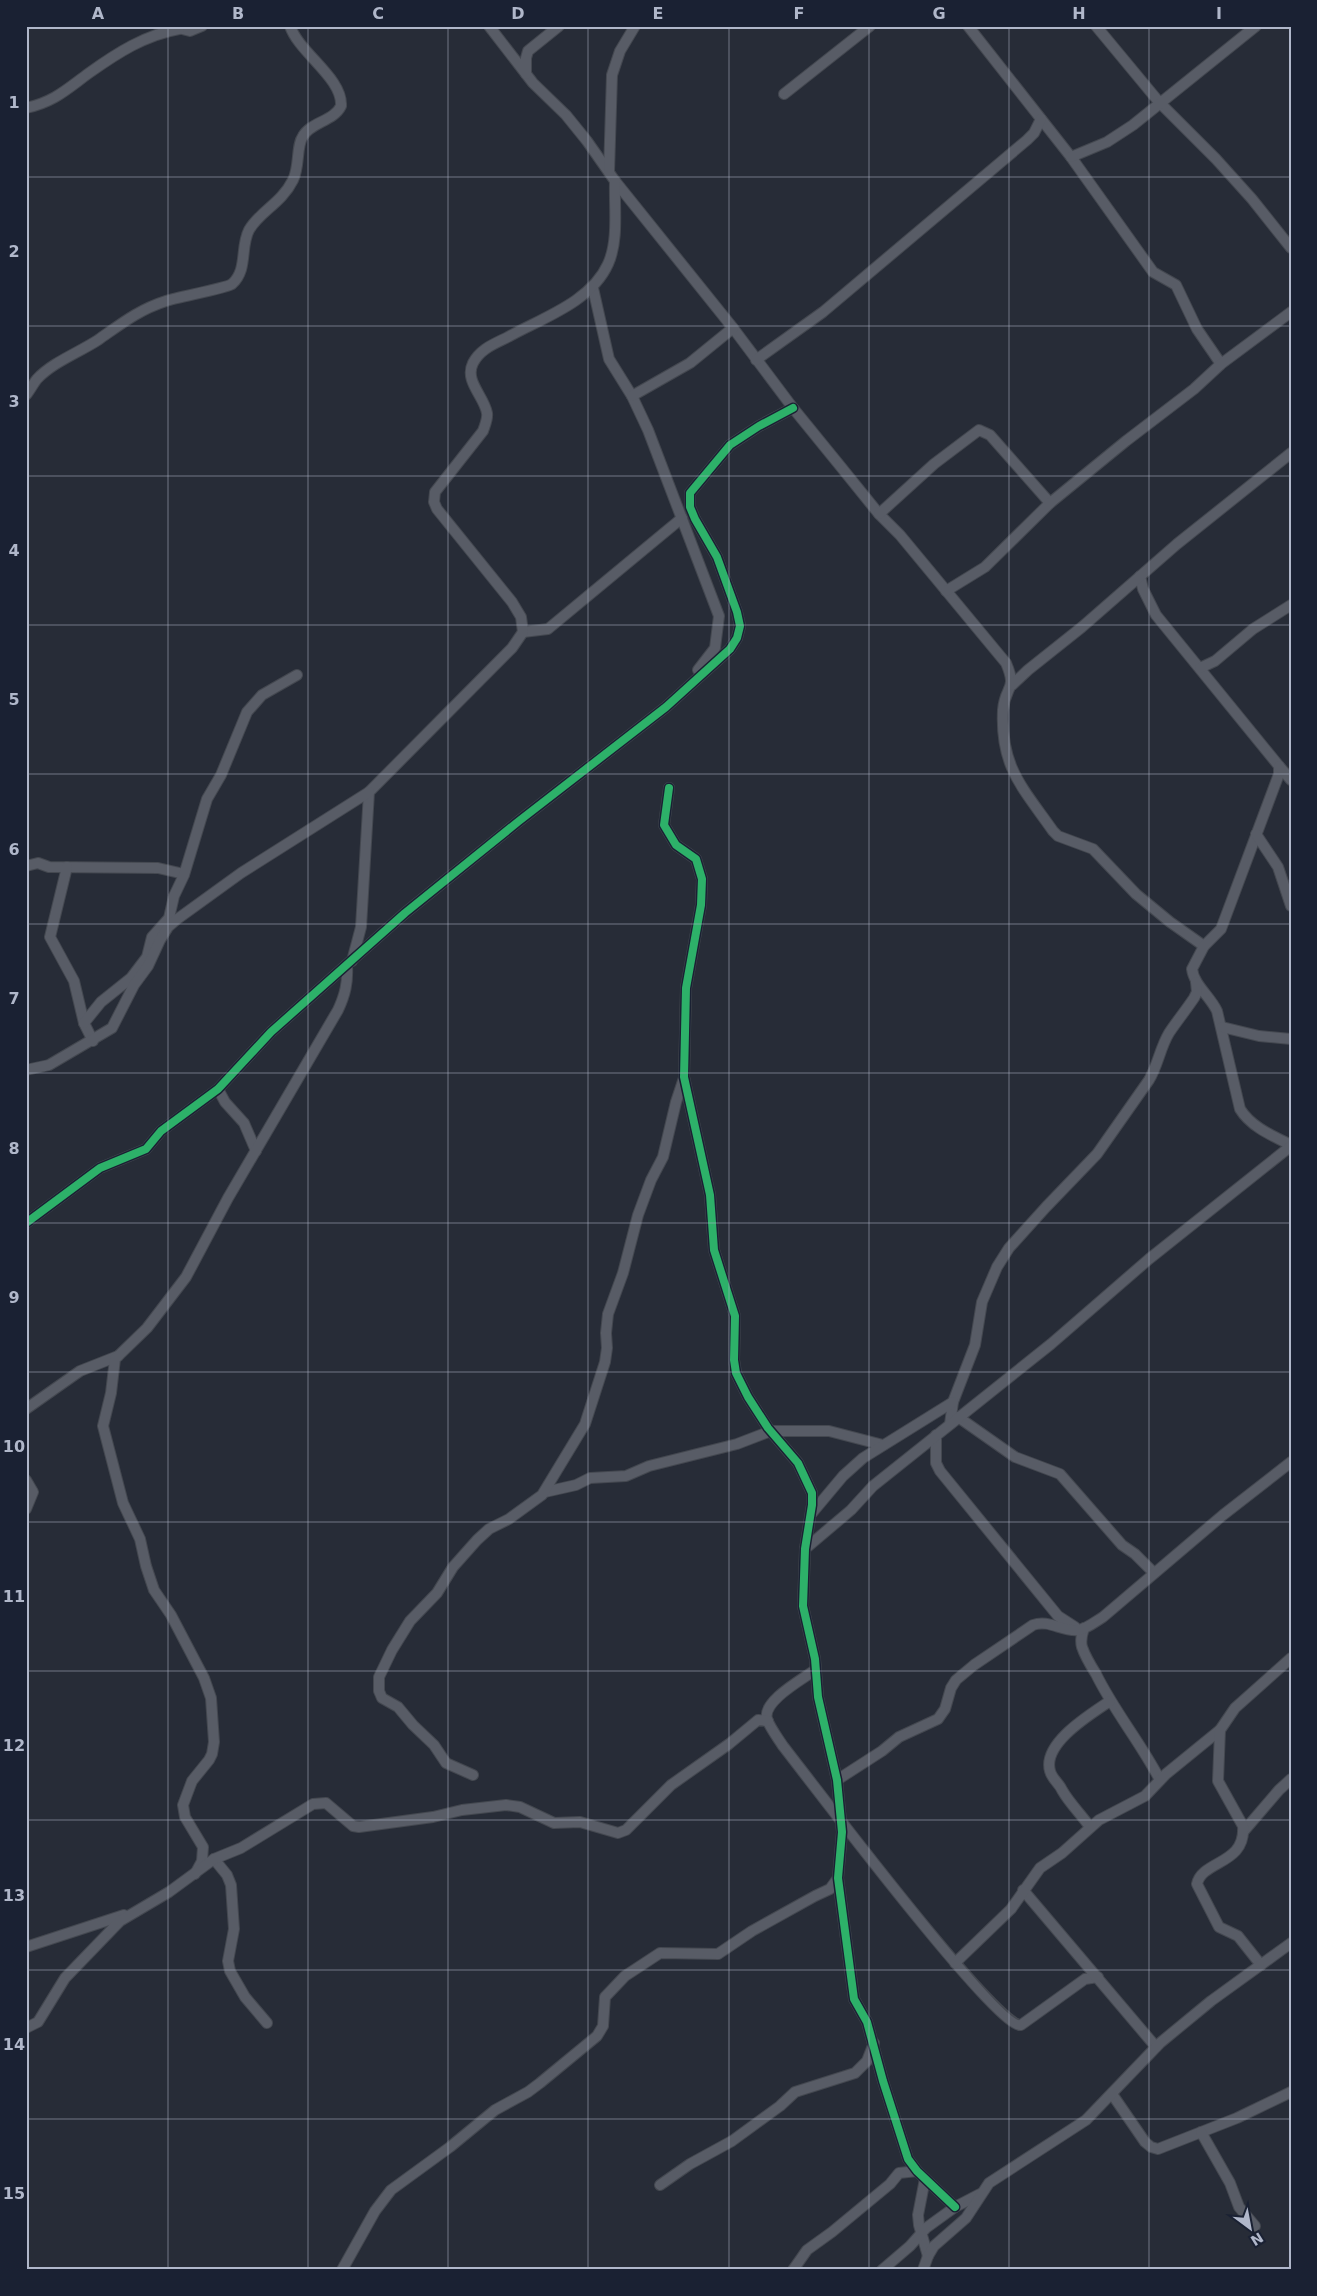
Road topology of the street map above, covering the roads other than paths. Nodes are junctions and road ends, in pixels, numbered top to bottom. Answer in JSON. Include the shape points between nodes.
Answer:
{"nodes":[{"id":1,"x":202,"y":26,"type":"edge"},
{"id":2,"x":290,"y":26,"type":"edge"},
{"id":3,"x":489,"y":26,"type":"edge"},
{"id":4,"x":559,"y":26,"type":"edge"},
{"id":5,"x":635,"y":26,"type":"edge"},
{"id":6,"x":870,"y":26,"type":"edge"},
{"id":7,"x":968,"y":26,"type":"edge"},
{"id":8,"x":1096,"y":26,"type":"edge"},
{"id":9,"x":176,"y":28,"type":"edge"},
{"id":10,"x":1250,"y":28,"type":"edge"},
{"id":11,"x":526,"y":74,"type":"junction"},
{"id":12,"x":784,"y":94,"type":"dead end"},
{"id":13,"x":1159,"y":102,"type":"junction"},
{"id":14,"x":26,"y":108,"type":"edge"},
{"id":15,"x":1041,"y":119,"type":"junction"},
{"id":16,"x":1034,"y":133,"type":"junction"},
{"id":17,"x":1053,"y":134,"type":"junction"},
{"id":18,"x":1071,"y":157,"type":"junction"},
{"id":19,"x":612,"y":177,"type":"junction"},
{"id":20,"x":1291,"y":248,"type":"edge"},
{"id":21,"x":593,"y":288,"type":"junction"},
{"id":22,"x":1291,"y":312,"type":"edge"},
{"id":23,"x":733,"y":328,"type":"junction"},
{"id":24,"x":756,"y":360,"type":"junction"},
{"id":25,"x":1221,"y":364,"type":"junction"},
{"id":26,"x":26,"y":395,"type":"edge"},
{"id":27,"x":632,"y":396,"type":"junction"},
{"id":28,"x":792,"y":408,"type":"junction"},
{"id":29,"x":1291,"y":453,"type":"edge"},
{"id":30,"x":1050,"y":503,"type":"junction"},
{"id":31,"x":879,"y":514,"type":"junction"},
{"id":32,"x":682,"y":518,"type":"junction"},
{"id":33,"x":1140,"y":576,"type":"junction"},
{"id":34,"x":946,"y":591,"type":"junction"},
{"id":35,"x":1291,"y":605,"type":"edge"},
{"id":36,"x":523,"y":632,"type":"junction"},
{"id":37,"x":1006,"y":663,"type":"junction"},
{"id":38,"x":1200,"y":668,"type":"junction"},
{"id":39,"x":1028,"y":670,"type":"junction"},
{"id":40,"x":297,"y":675,"type":"dead end"},
{"id":41,"x":1012,"y":685,"type":"junction"},
{"id":42,"x":666,"y":708,"type":"junction"},
{"id":43,"x":1279,"y":766,"type":"junction"},
{"id":44,"x":1291,"y":780,"type":"edge"},
{"id":45,"x":669,"y":788,"type":"dead end"},
{"id":46,"x":369,"y":792,"type":"junction"},
{"id":47,"x":1256,"y":834,"type":"junction"},
{"id":48,"x":26,"y":866,"type":"edge"},
{"id":49,"x":67,"y":867,"type":"junction"},
{"id":50,"x":184,"y":874,"type":"junction"},
{"id":51,"x":1291,"y":906,"type":"edge"},
{"id":52,"x":1204,"y":946,"type":"junction"},
{"id":53,"x":349,"y":965,"type":"junction"},
{"id":54,"x":1196,"y":982,"type":"junction"},
{"id":55,"x":84,"y":1023,"type":"junction"},
{"id":56,"x":1222,"y":1027,"type":"junction"},
{"id":57,"x":1291,"y":1039,"type":"edge"},
{"id":58,"x":93,"y":1041,"type":"junction"},
{"id":59,"x":26,"y":1070,"type":"edge"},
{"id":60,"x":684,"y":1077,"type":"junction"},
{"id":61,"x":218,"y":1089,"type":"junction"},
{"id":62,"x":1291,"y":1146,"type":"edge"},
{"id":63,"x":256,"y":1151,"type":"junction"},
{"id":64,"x":26,"y":1223,"type":"edge"},
{"id":65,"x":118,"y":1356,"type":"junction"},
{"id":66,"x":953,"y":1402,"type":"junction"},
{"id":67,"x":26,"y":1409,"type":"edge"},
{"id":68,"x":954,"y":1421,"type":"junction"},
{"id":69,"x":771,"y":1432,"type":"junction"},
{"id":70,"x":936,"y":1435,"type":"junction"},
{"id":71,"x":883,"y":1445,"type":"junction"},
{"id":72,"x":1291,"y":1462,"type":"edge"},
{"id":73,"x":26,"y":1480,"type":"edge"},
{"id":74,"x":545,"y":1492,"type":"junction"},
{"id":75,"x":26,"y":1509,"type":"edge"},
{"id":76,"x":811,"y":1514,"type":"junction"},
{"id":77,"x":805,"y":1549,"type":"junction"},
{"id":78,"x":1154,"y":1573,"type":"junction"},
{"id":79,"x":1082,"y":1629,"type":"junction"},
{"id":80,"x":1291,"y":1658,"type":"edge"},
{"id":81,"x":815,"y":1670,"type":"junction"},
{"id":82,"x":1110,"y":1701,"type":"junction"},
{"id":83,"x":768,"y":1721,"type":"junction"},
{"id":84,"x":1220,"y":1730,"type":"junction"},
{"id":85,"x":473,"y":1775,"type":"dead end"},
{"id":86,"x":836,"y":1780,"type":"junction"},
{"id":87,"x":1160,"y":1780,"type":"junction"},
{"id":88,"x":1291,"y":1780,"type":"edge"},
{"id":89,"x":839,"y":1818,"type":"junction"},
{"id":90,"x":1090,"y":1827,"type":"junction"},
{"id":91,"x":1244,"y":1832,"type":"junction"},
{"id":92,"x":214,"y":1859,"type":"junction"},
{"id":93,"x":194,"y":1874,"type":"junction"},
{"id":94,"x":838,"y":1878,"type":"junction"},
{"id":95,"x":1023,"y":1890,"type":"junction"},
{"id":96,"x":139,"y":1911,"type":"junction"},
{"id":97,"x":1291,"y":1942,"type":"edge"},
{"id":98,"x":26,"y":1947,"type":"edge"},
{"id":99,"x":955,"y":1963,"type":"junction"},
{"id":100,"x":1261,"y":1965,"type":"junction"},
{"id":101,"x":1098,"y":1977,"type":"junction"},
{"id":102,"x":267,"y":2024,"type":"dead end"},
{"id":103,"x":26,"y":2028,"type":"edge"},
{"id":104,"x":874,"y":2043,"type":"junction"},
{"id":105,"x":1156,"y":2047,"type":"junction"},
{"id":106,"x":1291,"y":2092,"type":"edge"},
{"id":107,"x":1112,"y":2094,"type":"junction"},
{"id":108,"x":1201,"y":2132,"type":"junction"},
{"id":109,"x":921,"y":2175,"type":"junction"},
{"id":110,"x":660,"y":2185,"type":"dead end"},
{"id":111,"x":980,"y":2193,"type":"junction"},
{"id":112,"x":955,"y":2207,"type":"junction"},
{"id":113,"x":1255,"y":2226,"type":"dead end"},
{"id":114,"x":921,"y":2234,"type":"junction"},
{"id":115,"x":928,"y":2256,"type":"junction"},
{"id":116,"x":342,"y":2270,"type":"edge"},
{"id":117,"x":793,"y":2270,"type":"edge"},
{"id":118,"x":882,"y":2270,"type":"edge"},
{"id":119,"x":923,"y":2270,"type":"edge"}],
"edges":[{"from":1,"to":9,"type":"street","via":[[190,31]]},
{"from":2,"to":26,"type":"street","via":[[301,47],[327,74],[338,91],[341,106],[303,134],[298,170],[293,181],[283,196],[247,232],[240,274],[228,286],[173,298],[129,316],[97,341],[51,368]]},
{"from":3,"to":11,"type":"street"},
{"from":4,"to":11,"type":"street","via":[[528,51]]},
{"from":5,"to":19,"type":"street","via":[[620,51],[612,75]]},
{"from":6,"to":12,"type":"street"},
{"from":7,"to":15,"type":"street"},
{"from":8,"to":13,"type":"street"},
{"from":9,"to":14,"type":"street","via":[[148,37],[55,99]]},
{"from":10,"to":13,"type":"street","via":[[1198,75]]},
{"from":11,"to":19,"type":"street","via":[[571,122]]},
{"from":13,"to":18,"type":"street","via":[[1134,125],[1107,142]]},
{"from":13,"to":20,"type":"street","via":[[1234,179]]},
{"from":15,"to":16,"type":"street"},
{"from":15,"to":17,"type":"street"},
{"from":16,"to":17,"type":"street"},
{"from":16,"to":24,"type":"street","via":[[823,312]]},
{"from":17,"to":18,"type":"street"},
{"from":18,"to":25,"type":"street","via":[[1153,272],[1176,285],[1197,329]]},
{"from":19,"to":21,"type":"street","via":[[614,241],[608,264]]},
{"from":19,"to":23,"type":"street"},
{"from":21,"to":27,"type":"street","via":[[609,359]]},
{"from":21,"to":36,"type":"street","via":[[479,352],[470,374],[484,403],[487,419],[484,431],[435,492],[437,509],[512,602],[521,616]]},
{"from":22,"to":25,"type":"street"},
{"from":23,"to":24,"type":"street"},
{"from":23,"to":27,"type":"street","via":[[690,363]]},
{"from":24,"to":28,"type":"street"},
{"from":25,"to":30,"type":"street"},
{"from":27,"to":32,"type":"street"},
{"from":28,"to":31,"type":"street"},
{"from":28,"to":42,"type":"street","via":[[730,445],[690,493],[690,507],[717,557],[740,626],[730,649]]},
{"from":29,"to":33,"type":"street"},
{"from":30,"to":31,"type":"street","via":[[990,435],[978,430],[934,464]]},
{"from":30,"to":34,"type":"street","via":[[985,567]]},
{"from":31,"to":34,"type":"street"},
{"from":32,"to":36,"type":"street","via":[[548,629]]},
{"from":32,"to":42,"type":"street","via":[[719,616],[714,648]]},
{"from":33,"to":38,"type":"street","via":[[1156,615]]},
{"from":33,"to":39,"type":"street"},
{"from":34,"to":37,"type":"street"},
{"from":35,"to":38,"type":"street","via":[[1253,629],[1215,661]]},
{"from":36,"to":46,"type":"street","via":[[512,648]]},
{"from":37,"to":39,"type":"street","via":[[1014,669]]},
{"from":37,"to":41,"type":"street"},
{"from":38,"to":43,"type":"street"},
{"from":39,"to":41,"type":"street"},
{"from":40,"to":50,"type":"street","via":[[262,695],[247,712],[207,799]]},
{"from":41,"to":52,"type":"street","via":[[1003,709],[1003,736],[1017,783],[1058,836],[1093,849],[1136,894]]},
{"from":42,"to":53,"type":"street","via":[[412,907]]},
{"from":43,"to":44,"type":"street"},
{"from":43,"to":47,"type":"street","via":[[1279,774]]},
{"from":45,"to":60,"type":"street","via":[[664,825],[676,845],[696,858],[702,879],[701,905],[686,988]]},
{"from":46,"to":53,"type":"street","via":[[361,927]]},
{"from":46,"to":58,"type":"street","via":[[241,873],[172,924],[112,1028]]},
{"from":47,"to":51,"type":"street","via":[[1278,867]]},
{"from":47,"to":52,"type":"street","via":[[1221,929]]},
{"from":48,"to":49,"type":"street","via":[[38,863]]},
{"from":49,"to":50,"type":"street","via":[[158,868]]},
{"from":49,"to":55,"type":"street","via":[[50,937],[74,982]]},
{"from":50,"to":55,"type":"street","via":[[169,918],[152,937],[147,957],[131,978],[101,1002]]},
{"from":52,"to":54,"type":"street","via":[[1192,965]]},
{"from":53,"to":61,"type":"street","via":[[272,1032]]},
{"from":53,"to":63,"type":"street","via":[[345,995],[338,1010]]},
{"from":54,"to":56,"type":"street","via":[[1213,1001]]},
{"from":54,"to":66,"type":"street","via":[[1197,992],[1169,1033],[1149,1080],[1097,1154],[1046,1206],[1009,1248],[997,1267],[982,1302],[975,1345]]},
{"from":55,"to":58,"type":"street"},
{"from":56,"to":57,"type":"street","via":[[1259,1036]]},
{"from":56,"to":62,"type":"street","via":[[1235,1093],[1244,1115],[1262,1130]]},
{"from":58,"to":59,"type":"street","via":[[49,1065]]},
{"from":60,"to":69,"type":"street","via":[[710,1195],[714,1250],[735,1316],[736,1373]]},
{"from":60,"to":74,"type":"street","via":[[663,1157],[638,1215],[608,1314],[605,1362],[585,1424]]},
{"from":61,"to":63,"type":"street","via":[[244,1123]]},
{"from":61,"to":64,"type":"street","via":[[161,1131],[146,1149],[100,1168]]},
{"from":62,"to":68,"type":"street"},
{"from":63,"to":65,"type":"street","via":[[186,1277],[147,1328]]},
{"from":65,"to":67,"type":"street","via":[[80,1371]]},
{"from":65,"to":93,"type":"street","via":[[103,1426],[106,1443],[123,1503],[140,1538],[154,1590],[204,1678],[213,1708],[212,1754],[192,1781],[183,1805],[185,1817],[203,1847],[202,1861]]},
{"from":66,"to":68,"type":"street"},
{"from":66,"to":71,"type":"street"},
{"from":68,"to":70,"type":"street"},
{"from":68,"to":78,"type":"street","via":[[1015,1457],[1060,1474],[1122,1545]]},
{"from":69,"to":71,"type":"street","via":[[829,1431]]},
{"from":69,"to":74,"type":"street","via":[[649,1466],[626,1476],[590,1478]]},
{"from":69,"to":76,"type":"street","via":[[798,1464],[812,1492]]},
{"from":70,"to":77,"type":"street","via":[[873,1486],[851,1510]]},
{"from":70,"to":79,"type":"street","via":[[936,1463],[940,1471],[1058,1616]]},
{"from":71,"to":76,"type":"street","via":[[854,1466]]},
{"from":72,"to":78,"type":"street"},
{"from":73,"to":75,"type":"street","via":[[33,1492]]},
{"from":74,"to":85,"type":"street","via":[[477,1540],[453,1567],[437,1593],[410,1621],[379,1677],[382,1698],[398,1707],[434,1745],[446,1763]]},
{"from":76,"to":77,"type":"street"},
{"from":77,"to":81,"type":"street","via":[[803,1606]]},
{"from":78,"to":79,"type":"street","via":[[1103,1617]]},
{"from":79,"to":82,"type":"street","via":[[1082,1646]]},
{"from":79,"to":86,"type":"street","via":[[1065,1629],[1048,1623],[1034,1625],[956,1680],[938,1719],[899,1737]]},
{"from":80,"to":84,"type":"street","via":[[1235,1708]]},
{"from":81,"to":83,"type":"street","via":[[776,1698],[767,1712]]},
{"from":81,"to":86,"type":"street"},
{"from":82,"to":87,"type":"street"},
{"from":82,"to":90,"type":"street","via":[[1073,1726],[1055,1747],[1049,1764],[1052,1776],[1065,1797]]},
{"from":83,"to":89,"type":"street","via":[[783,1746]]},
{"from":83,"to":92,"type":"street","via":[[758,1720],[671,1786],[626,1830],[618,1833],[580,1822],[554,1823],[506,1805],[353,1826],[326,1803],[320,1802],[241,1848]]},
{"from":84,"to":87,"type":"street"},
{"from":84,"to":91,"type":"street","via":[[1218,1781]]},
{"from":86,"to":89,"type":"street"},
{"from":87,"to":90,"type":"street","via":[[1145,1796]]},
{"from":88,"to":91,"type":"street"},
{"from":89,"to":94,"type":"street","via":[[842,1838]]},
{"from":89,"to":99,"type":"street"},
{"from":90,"to":95,"type":"street","via":[[1040,1868]]},
{"from":91,"to":100,"type":"street","via":[[1234,1854],[1200,1875],[1197,1884],[1219,1927],[1238,1936]]},
{"from":92,"to":93,"type":"street"},
{"from":92,"to":102,"type":"street","via":[[231,1885],[234,1929],[228,1961],[230,1971],[245,1998]]},
{"from":93,"to":96,"type":"street"},
{"from":94,"to":104,"type":"street","via":[[854,1999]]},
{"from":94,"to":116,"type":"street","via":[[824,1893],[752,1931],[718,1954],[660,1953],[625,1976],[605,1996],[603,2026],[597,2036],[528,2092],[495,2110],[391,2190],[375,2210]]},
{"from":95,"to":99,"type":"street","via":[[1011,1909]]},
{"from":95,"to":101,"type":"street"},
{"from":96,"to":98,"type":"street"},
{"from":96,"to":103,"type":"street","via":[[120,1921],[90,1951],[65,1978],[38,2022]]},
{"from":97,"to":100,"type":"street"},
{"from":99,"to":101,"type":"street","via":[[1003,2016],[1018,2026],[1086,1979]]},
{"from":100,"to":105,"type":"street"},
{"from":101,"to":105,"type":"street"},
{"from":104,"to":109,"type":"street","via":[[906,2154]]},
{"from":104,"to":110,"type":"street","via":[[867,2061],[854,2073],[791,2094],[780,2106],[732,2141]]},
{"from":105,"to":107,"type":"street"},
{"from":106,"to":108,"type":"street"},
{"from":107,"to":108,"type":"street","via":[[1151,2147],[1158,2149]]},
{"from":107,"to":111,"type":"street","via":[[1086,2120],[998,2176]]},
{"from":108,"to":113,"type":"street","via":[[1230,2182],[1239,2208]]},
{"from":109,"to":112,"type":"street"},
{"from":109,"to":114,"type":"street","via":[[918,2215]]},
{"from":109,"to":117,"type":"street","via":[[899,2173],[869,2202],[807,2250]]},
{"from":111,"to":112,"type":"street"},
{"from":111,"to":115,"type":"street","via":[[966,2218],[934,2246]]},
{"from":112,"to":114,"type":"street"},
{"from":114,"to":115,"type":"street"},
{"from":114,"to":118,"type":"street"},
{"from":115,"to":119,"type":"street"}]}
